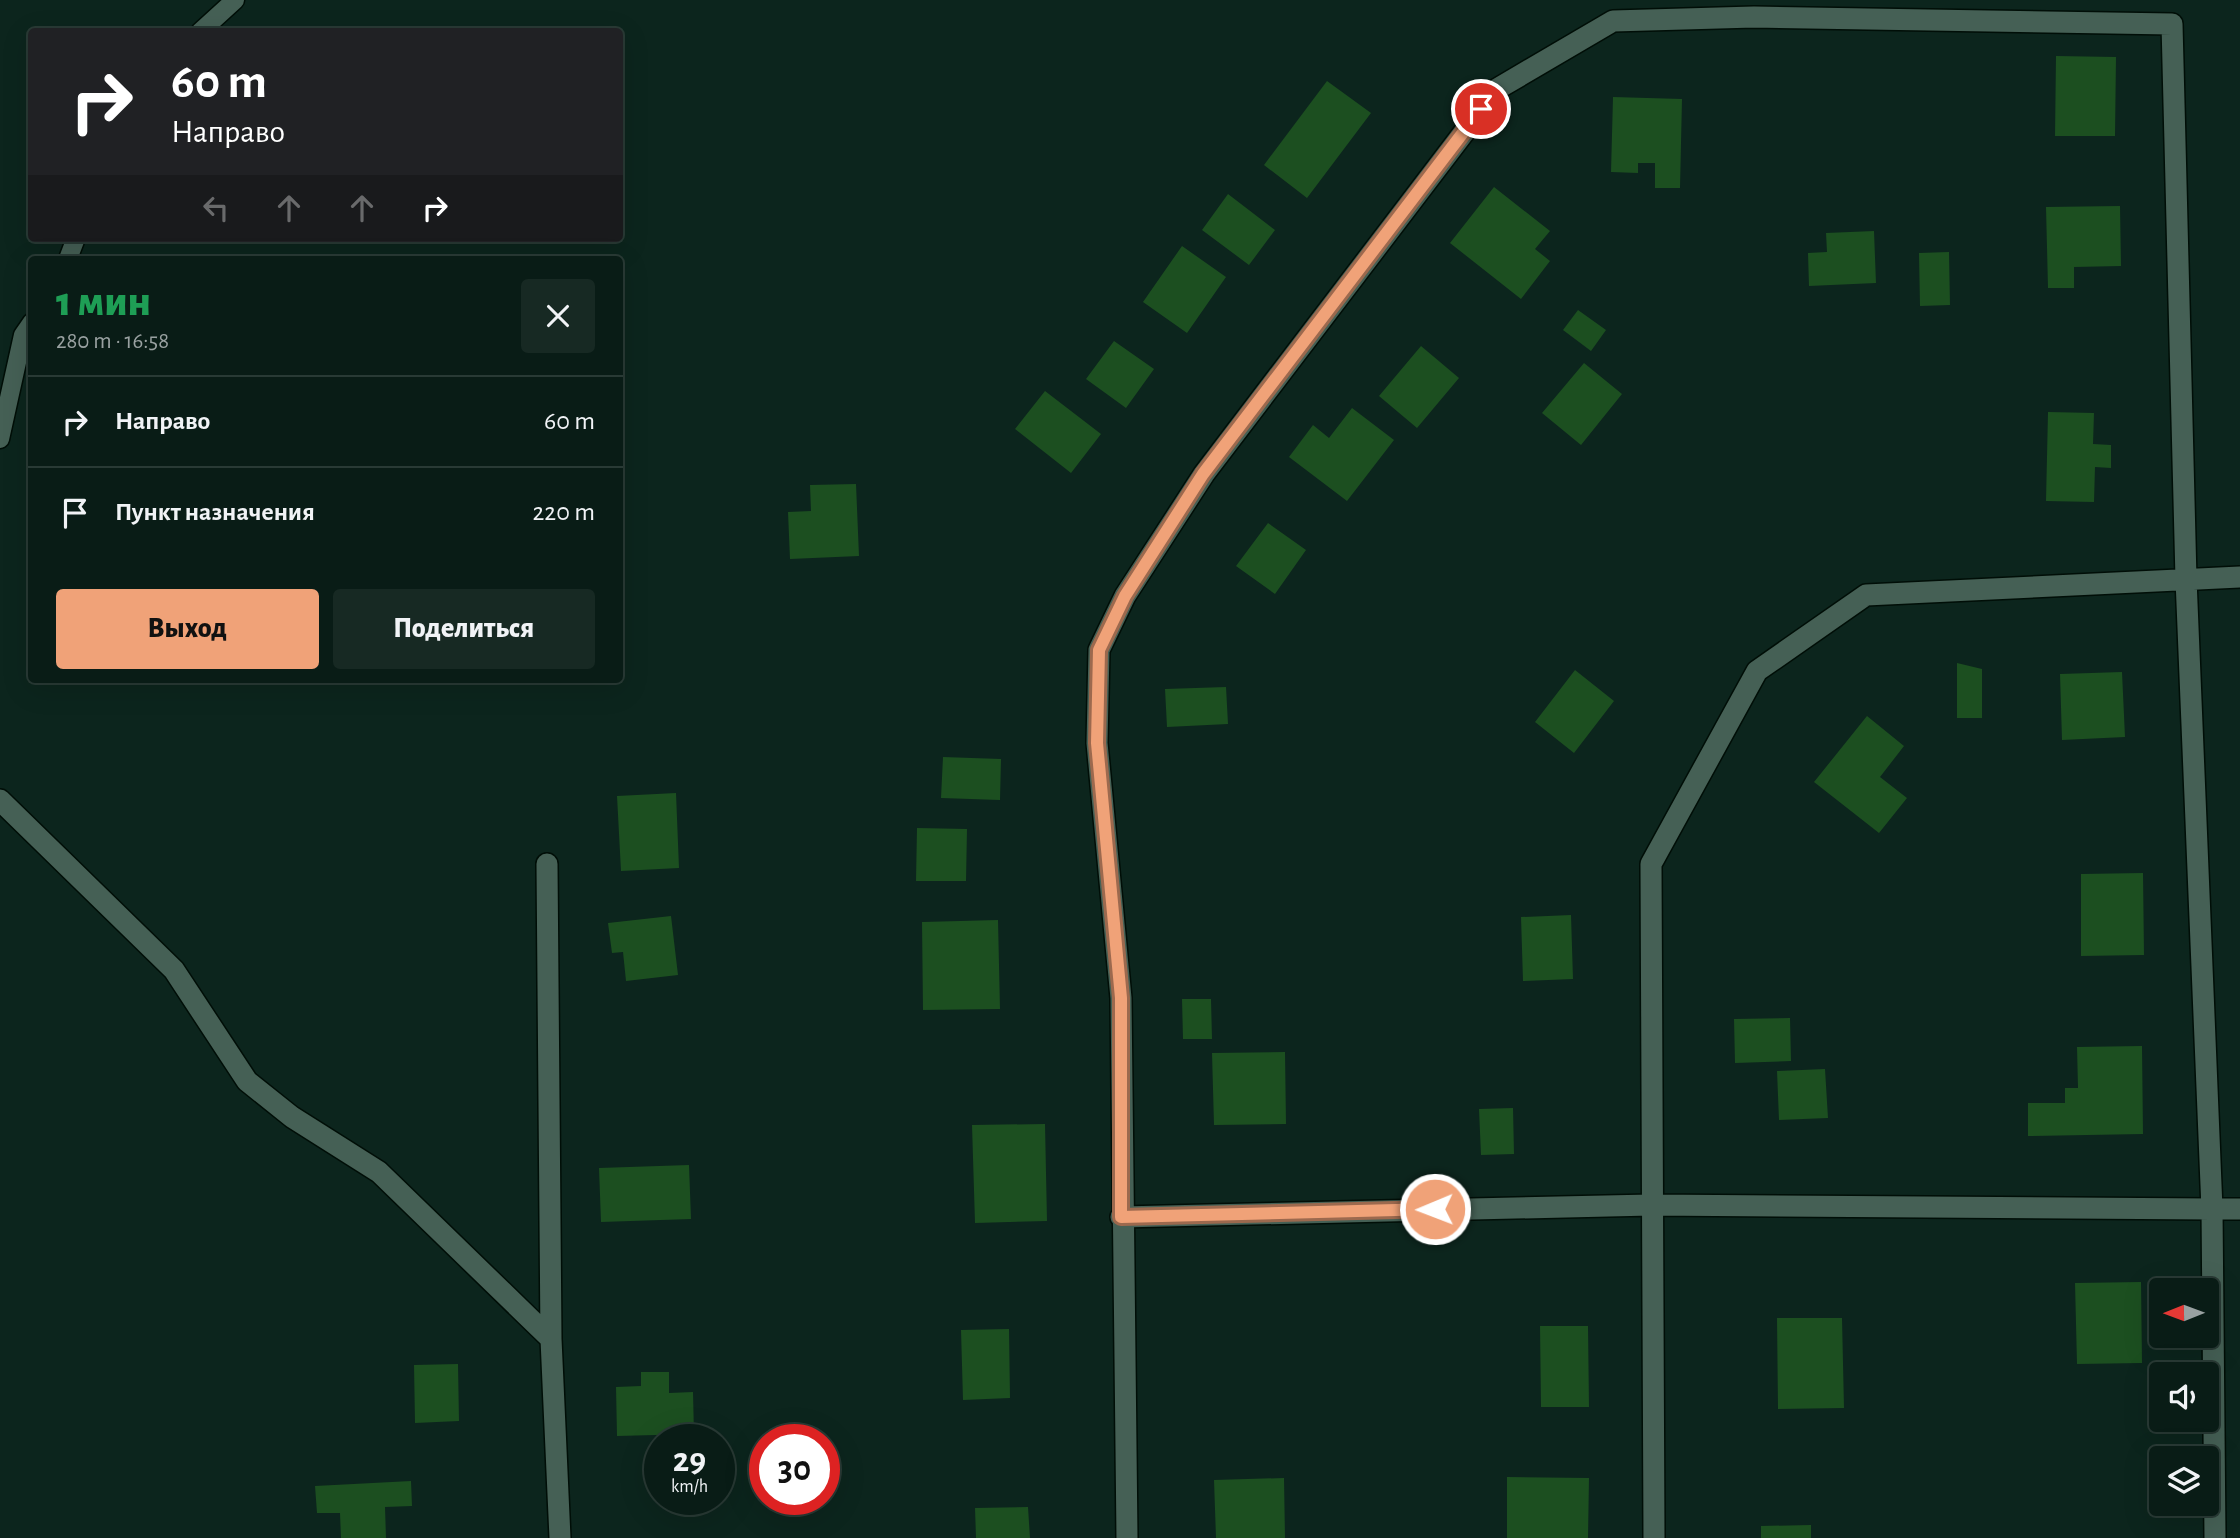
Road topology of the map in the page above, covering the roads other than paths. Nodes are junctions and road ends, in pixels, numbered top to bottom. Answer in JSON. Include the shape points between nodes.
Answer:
{"nodes":[{"id":1,"x":235,"y":0,"type":"edge"},
{"id":2,"x":204,"y":28,"type":"edge"},
{"id":3,"x":28,"y":327,"type":"edge"},
{"id":4,"x":0,"y":439,"type":"edge"},
{"id":5,"x":2240,"y":577,"type":"edge"},
{"id":6,"x":2186,"y":579,"type":"junction"},
{"id":7,"x":0,"y":800,"type":"edge"},
{"id":8,"x":547,"y":864,"type":"dead end"},
{"id":9,"x":1651,"y":1205,"type":"junction"},
{"id":10,"x":2212,"y":1209,"type":"junction"},
{"id":11,"x":2240,"y":1209,"type":"edge"},
{"id":12,"x":1121,"y":1217,"type":"junction"},
{"id":13,"x":551,"y":1339,"type":"junction"},
{"id":14,"x":560,"y":1538,"type":"edge"},
{"id":15,"x":1127,"y":1538,"type":"edge"},
{"id":16,"x":1654,"y":1538,"type":"edge"},
{"id":17,"x":2215,"y":1538,"type":"edge"}],
"edges":[{"from":1,"to":2,"type":"lane"},
{"from":3,"to":4,"type":"lane"},
{"from":5,"to":6,"type":"street"},
{"from":6,"to":9,"type":"street","via":[[1866,595],[1757,671],[1651,864]]},
{"from":6,"to":10,"type":"street"},
{"from":6,"to":12,"type":"street","via":[[2172,24],[1754,17],[1613,21],[1497,89],[1203,474],[1125,596],[1099,650],[1097,743],[1121,998]]},
{"from":7,"to":13,"type":"street","via":[[174,970],[247,1081],[292,1117],[379,1172]]},
{"from":8,"to":13,"type":"street"},
{"from":9,"to":10,"type":"street"},
{"from":9,"to":12,"type":"street"},
{"from":9,"to":16,"type":"street"},
{"from":10,"to":11,"type":"street"},
{"from":10,"to":17,"type":"street"},
{"from":12,"to":15,"type":"street"},
{"from":13,"to":14,"type":"street"}]}
